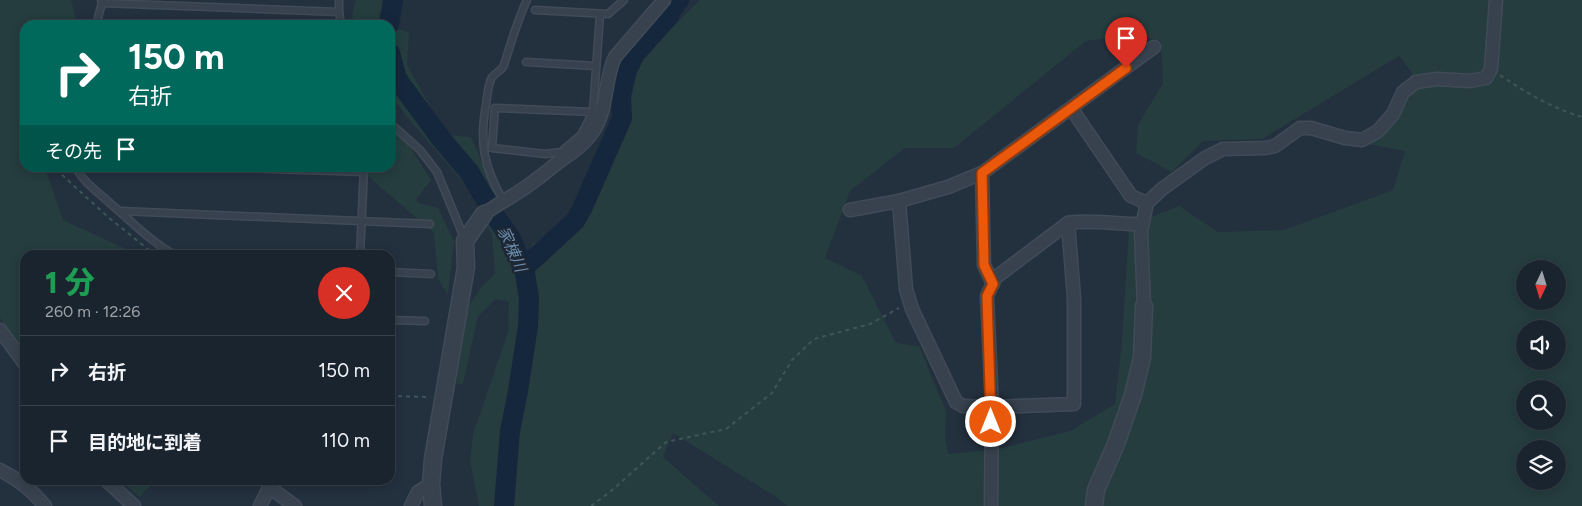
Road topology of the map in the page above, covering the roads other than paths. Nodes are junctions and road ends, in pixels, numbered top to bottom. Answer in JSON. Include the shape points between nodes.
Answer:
{"nodes":[{"id":1,"x":339,"y":0,"type":"edge"},
{"id":2,"x":527,"y":0,"type":"edge"},
{"id":3,"x":624,"y":0,"type":"edge"},
{"id":4,"x":664,"y":0,"type":"edge"},
{"id":5,"x":1496,"y":0,"type":"edge"},
{"id":6,"x":102,"y":2,"type":"edge"},
{"id":7,"x":535,"y":10,"type":"dead end"},
{"id":8,"x":339,"y":12,"type":"junction"},
{"id":9,"x":600,"y":14,"type":"junction"},
{"id":10,"x":97,"y":20,"type":"edge"},
{"id":11,"x":340,"y":20,"type":"edge"},
{"id":12,"x":1154,"y":47,"type":"dead end"},
{"id":13,"x":526,"y":62,"type":"dead end"},
{"id":14,"x":596,"y":66,"type":"junction"},
{"id":15,"x":1071,"y":108,"type":"junction"},
{"id":16,"x":593,"y":112,"type":"junction"},
{"id":17,"x":395,"y":128,"type":"edge"},
{"id":18,"x":79,"y":172,"type":"edge"},
{"id":19,"x":364,"y":172,"type":"edge"},
{"id":20,"x":982,"y":173,"type":"junction"},
{"id":21,"x":899,"y":201,"type":"junction"},
{"id":22,"x":1147,"y":202,"type":"junction"},
{"id":23,"x":494,"y":206,"type":"junction"},
{"id":24,"x":850,"y":210,"type":"dead end"},
{"id":25,"x":120,"y":211,"type":"junction"},
{"id":26,"x":362,"y":221,"type":"junction"},
{"id":27,"x":1068,"y":223,"type":"junction"},
{"id":28,"x":430,"y":224,"type":"dead end"},
{"id":29,"x":1142,"y":224,"type":"junction"},
{"id":30,"x":466,"y":241,"type":"junction"},
{"id":31,"x":166,"y":250,"type":"edge"},
{"id":32,"x":360,"y":250,"type":"edge"},
{"id":33,"x":395,"y":272,"type":"edge"},
{"id":34,"x":432,"y":274,"type":"dead end"},
{"id":35,"x":993,"y":284,"type":"junction"},
{"id":36,"x":1144,"y":306,"type":"joint"},
{"id":37,"x":395,"y":320,"type":"edge"},
{"id":38,"x":425,"y":321,"type":"dead end"},
{"id":39,"x":0,"y":330,"type":"edge"},
{"id":40,"x":20,"y":357,"type":"edge"},
{"id":41,"x":992,"y":407,"type":"junction"},
{"id":42,"x":0,"y":470,"type":"edge"},
{"id":43,"x":20,"y":481,"type":"edge"},
{"id":44,"x":430,"y":484,"type":"junction"},
{"id":45,"x":25,"y":485,"type":"edge"},
{"id":46,"x":111,"y":485,"type":"edge"},
{"id":47,"x":270,"y":485,"type":"edge"},
{"id":48,"x":272,"y":485,"type":"edge"},
{"id":49,"x":45,"y":506,"type":"edge"},
{"id":50,"x":134,"y":506,"type":"edge"},
{"id":51,"x":260,"y":506,"type":"edge"},
{"id":52,"x":295,"y":506,"type":"edge"},
{"id":53,"x":411,"y":506,"type":"edge"},
{"id":54,"x":433,"y":506,"type":"edge"},
{"id":55,"x":991,"y":506,"type":"edge"},
{"id":56,"x":1094,"y":506,"type":"edge"}],
"edges":[{"from":1,"to":8,"type":"lane"},
{"from":2,"to":23,"type":"lane","via":[[509,43],[503,68],[492,76],[488,88],[482,146],[494,184]]},
{"from":3,"to":9,"type":"lane","via":[[608,14]]},
{"from":4,"to":23,"type":"street","via":[[616,57],[601,116],[582,146]]},
{"from":5,"to":22,"type":"street","via":[[1491,69],[1486,78],[1416,82],[1403,92],[1393,114],[1378,131],[1362,140],[1300,128],[1275,146],[1223,149],[1205,158]]},
{"from":6,"to":8,"type":"lane"},
{"from":6,"to":10,"type":"lane"},
{"from":7,"to":9,"type":"lane"},
{"from":8,"to":11,"type":"lane"},
{"from":9,"to":14,"type":"lane"},
{"from":12,"to":15,"type":"street"},
{"from":13,"to":14,"type":"lane"},
{"from":14,"to":16,"type":"lane"},
{"from":15,"to":20,"type":"street"},
{"from":15,"to":22,"type":"street","via":[[1131,196]]},
{"from":16,"to":16,"type":"lane","via":[[495,108],[492,148],[545,154],[561,152],[580,135]]},
{"from":17,"to":30,"type":"lane","via":[[420,150],[437,172]]},
{"from":18,"to":25,"type":"lane"},
{"from":19,"to":26,"type":"lane"},
{"from":20,"to":21,"type":"street"},
{"from":20,"to":35,"type":"street","via":[[984,265]]},
{"from":21,"to":24,"type":"street"},
{"from":21,"to":41,"type":"street","via":[[906,289],[912,309],[956,402],[963,406]]},
{"from":22,"to":29,"type":"street"},
{"from":23,"to":30,"type":"street"},
{"from":25,"to":26,"type":"lane"},
{"from":25,"to":31,"type":"lane"},
{"from":26,"to":28,"type":"lane"},
{"from":26,"to":32,"type":"lane"},
{"from":27,"to":29,"type":"street"},
{"from":27,"to":35,"type":"street","via":[[995,278]]},
{"from":27,"to":41,"type":"street","via":[[1074,298],[1074,404]]},
{"from":29,"to":36,"type":"street"},
{"from":30,"to":44,"type":"street","via":[[466,267]]},
{"from":33,"to":34,"type":"lane"},
{"from":35,"to":41,"type":"street","via":[[987,296]]},
{"from":36,"to":56,"type":"street","via":[[1142,358],[1133,395],[1096,490]]},
{"from":37,"to":38,"type":"lane"},
{"from":39,"to":40,"type":"street"},
{"from":41,"to":55,"type":"street"},
{"from":42,"to":43,"type":"street"},
{"from":44,"to":53,"type":"street","via":[[418,492]]},
{"from":44,"to":54,"type":"street"},
{"from":45,"to":49,"type":"street"},
{"from":46,"to":50,"type":"street"},
{"from":47,"to":51,"type":"street"},
{"from":48,"to":52,"type":"street"}]}
